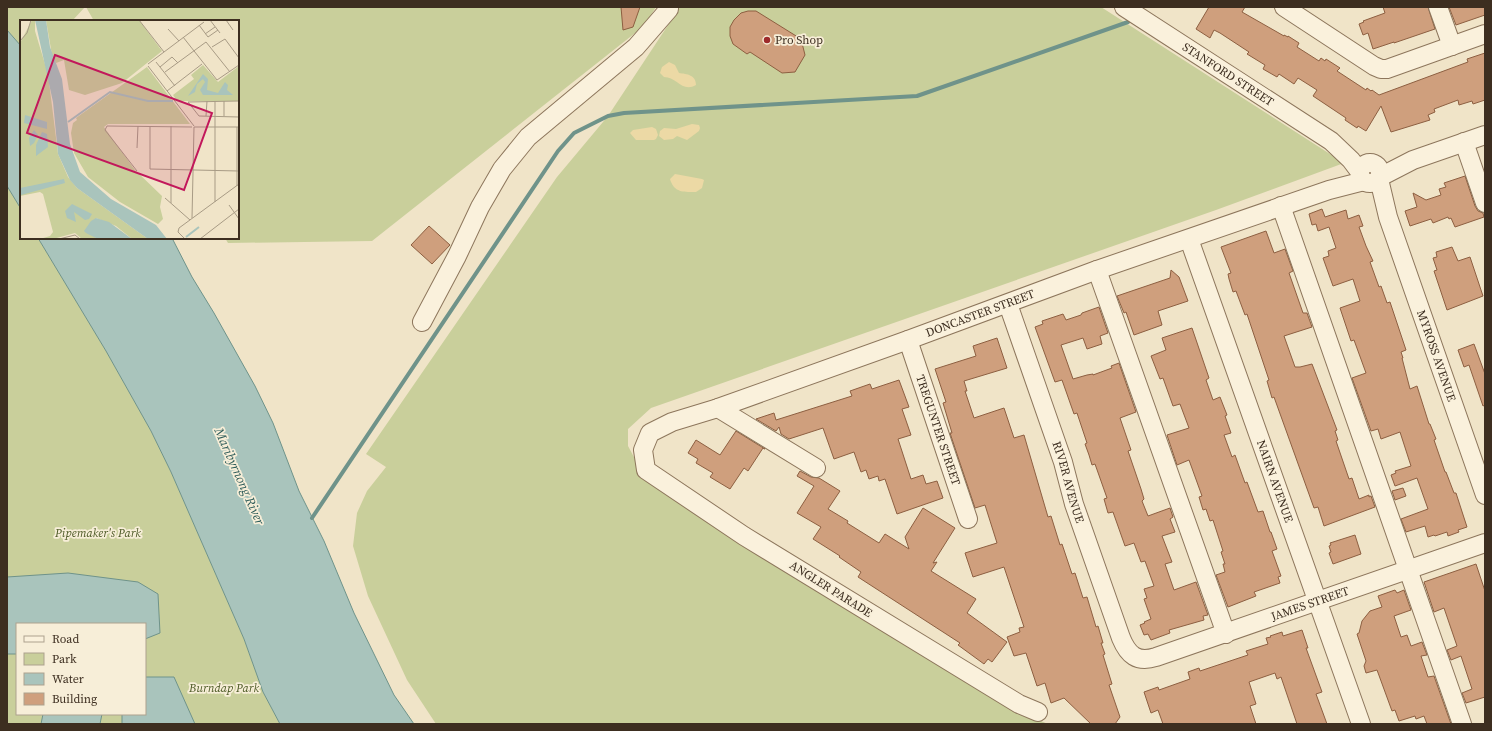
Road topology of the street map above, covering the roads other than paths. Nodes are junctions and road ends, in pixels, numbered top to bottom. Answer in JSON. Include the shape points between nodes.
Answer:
{"nodes":[{"id":1,"x":669,"y":7,"type":"edge"},
{"id":2,"x":1124,"y":7,"type":"edge"},
{"id":3,"x":1284,"y":7,"type":"edge"},
{"id":4,"x":1438,"y":7,"type":"edge"},
{"id":5,"x":1485,"y":34,"type":"edge"},
{"id":6,"x":1452,"y":46,"type":"junction"},
{"id":7,"x":1485,"y":135,"type":"edge"},
{"id":8,"x":1464,"y":142,"type":"junction"},
{"id":9,"x":1371,"y":175,"type":"junction"},
{"id":10,"x":1485,"y":203,"type":"edge"},
{"id":11,"x":1281,"y":206,"type":"junction"},
{"id":12,"x":1189,"y":239,"type":"junction"},
{"id":13,"x":1097,"y":270,"type":"junction"},
{"id":14,"x":1008,"y":304,"type":"junction"},
{"id":15,"x":422,"y":322,"type":"dead end"},
{"id":16,"x":908,"y":340,"type":"junction"},
{"id":17,"x":718,"y":408,"type":"junction"},
{"id":18,"x":643,"y":450,"type":"joint"},
{"id":19,"x":816,"y":468,"type":"dead end"},
{"id":20,"x":1485,"y":495,"type":"edge"},
{"id":21,"x":968,"y":519,"type":"dead end"},
{"id":22,"x":1485,"y":543,"type":"edge"},
{"id":23,"x":1408,"y":570,"type":"junction"},
{"id":24,"x":1317,"y":600,"type":"junction"},
{"id":25,"x":1226,"y":634,"type":"junction"},
{"id":26,"x":1135,"y":657,"type":"joint"},
{"id":27,"x":1038,"y":712,"type":"dead end"},
{"id":28,"x":1362,"y":724,"type":"edge"},
{"id":29,"x":1462,"y":724,"type":"edge"}],
"edges":[{"from":1,"to":15,"type":"street","via":[[636,47],[528,137],[502,169]]},
{"from":2,"to":9,"type":"street","name":"STANFORD STREET","via":[[1332,141],[1357,152]]},
{"from":3,"to":6,"type":"street","via":[[1381,69]]},
{"from":4,"to":6,"type":"street"},
{"from":5,"to":6,"type":"street"},
{"from":7,"to":8,"type":"street","name":"DONCASTER STREET"},
{"from":8,"to":9,"type":"street","name":"DONCASTER STREET"},
{"from":8,"to":10,"type":"street"},
{"from":9,"to":11,"type":"street","name":"DONCASTER STREET"},
{"from":9,"to":20,"type":"street","name":"MYROSS AVENUE"},
{"from":11,"to":12,"type":"street","name":"DONCASTER STREET"},
{"from":11,"to":23,"type":"street"},
{"from":12,"to":13,"type":"street","name":"DONCASTER STREET"},
{"from":12,"to":24,"type":"street","name":"NAIRN AVENUE"},
{"from":13,"to":14,"type":"street","name":"DONCASTER STREET"},
{"from":13,"to":25,"type":"street"},
{"from":14,"to":16,"type":"street","name":"DONCASTER STREET"},
{"from":14,"to":26,"type":"street","name":"RIVER AVENUE","via":[[1121,638],[1128,652]]},
{"from":16,"to":17,"type":"street","name":"DONCASTER STREET"},
{"from":16,"to":21,"type":"street","name":"TREGUNTER STREET"},
{"from":17,"to":18,"type":"street","name":"DONCASTER STREET","via":[[672,422],[650,433]]},
{"from":17,"to":19,"type":"street"},
{"from":18,"to":27,"type":"street","name":"ANGLER PARADE","via":[[646,470],[744,536],[1018,704]]},
{"from":22,"to":23,"type":"street","name":"JAMES STREET"},
{"from":23,"to":24,"type":"street","name":"JAMES STREET"},
{"from":23,"to":29,"type":"street"},
{"from":24,"to":25,"type":"street","name":"JAMES STREET"},
{"from":24,"to":28,"type":"street","name":"NAIRN AVENUE"},
{"from":25,"to":26,"type":"street","name":"JAMES STREET","via":[[1151,659]]}]}
